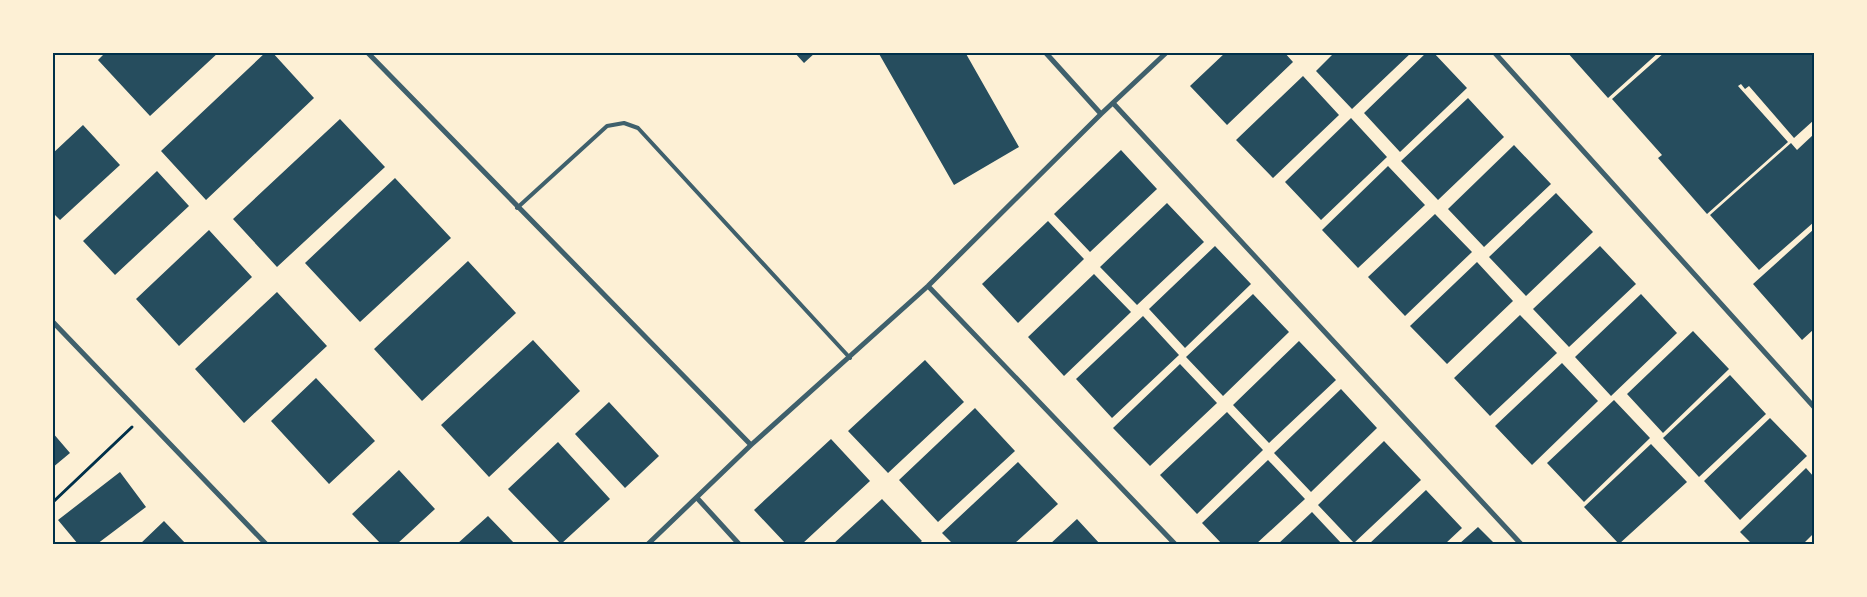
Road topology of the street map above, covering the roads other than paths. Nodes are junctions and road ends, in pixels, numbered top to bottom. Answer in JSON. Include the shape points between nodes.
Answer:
{"nodes":[{"id":1,"x":367,"y":52,"type":"edge"},
{"id":2,"x":1045,"y":52,"type":"edge"},
{"id":3,"x":1167,"y":52,"type":"edge"},
{"id":4,"x":1494,"y":52,"type":"edge"},
{"id":5,"x":1113,"y":103,"type":"junction"},
{"id":6,"x":1101,"y":114,"type":"junction"},
{"id":7,"x":518,"y":208,"type":"junction"},
{"id":8,"x":928,"y":286,"type":"junction"},
{"id":9,"x":52,"y":321,"type":"edge"},
{"id":10,"x":850,"y":358,"type":"junction"},
{"id":11,"x":1814,"y":406,"type":"edge"},
{"id":12,"x":751,"y":445,"type":"junction"},
{"id":13,"x":698,"y":499,"type":"junction"},
{"id":14,"x":266,"y":544,"type":"edge"},
{"id":15,"x":648,"y":544,"type":"edge"},
{"id":16,"x":739,"y":544,"type":"edge"},
{"id":17,"x":1175,"y":544,"type":"edge"},
{"id":18,"x":1521,"y":544,"type":"edge"}],
"edges":[{"from":1,"to":7,"type":"street"},
{"from":2,"to":6,"type":"street"},
{"from":3,"to":5,"type":"street"},
{"from":4,"to":11,"type":"street"},
{"from":5,"to":6,"type":"street"},
{"from":5,"to":18,"type":"street"},
{"from":6,"to":8,"type":"street"},
{"from":7,"to":10,"type":"lane","via":[[607,126],[624,122],[638,128]]},
{"from":7,"to":12,"type":"street"},
{"from":8,"to":10,"type":"street"},
{"from":8,"to":17,"type":"street"},
{"from":9,"to":14,"type":"street"},
{"from":10,"to":12,"type":"street"},
{"from":12,"to":13,"type":"street"},
{"from":13,"to":15,"type":"street"},
{"from":13,"to":16,"type":"street"}]}
